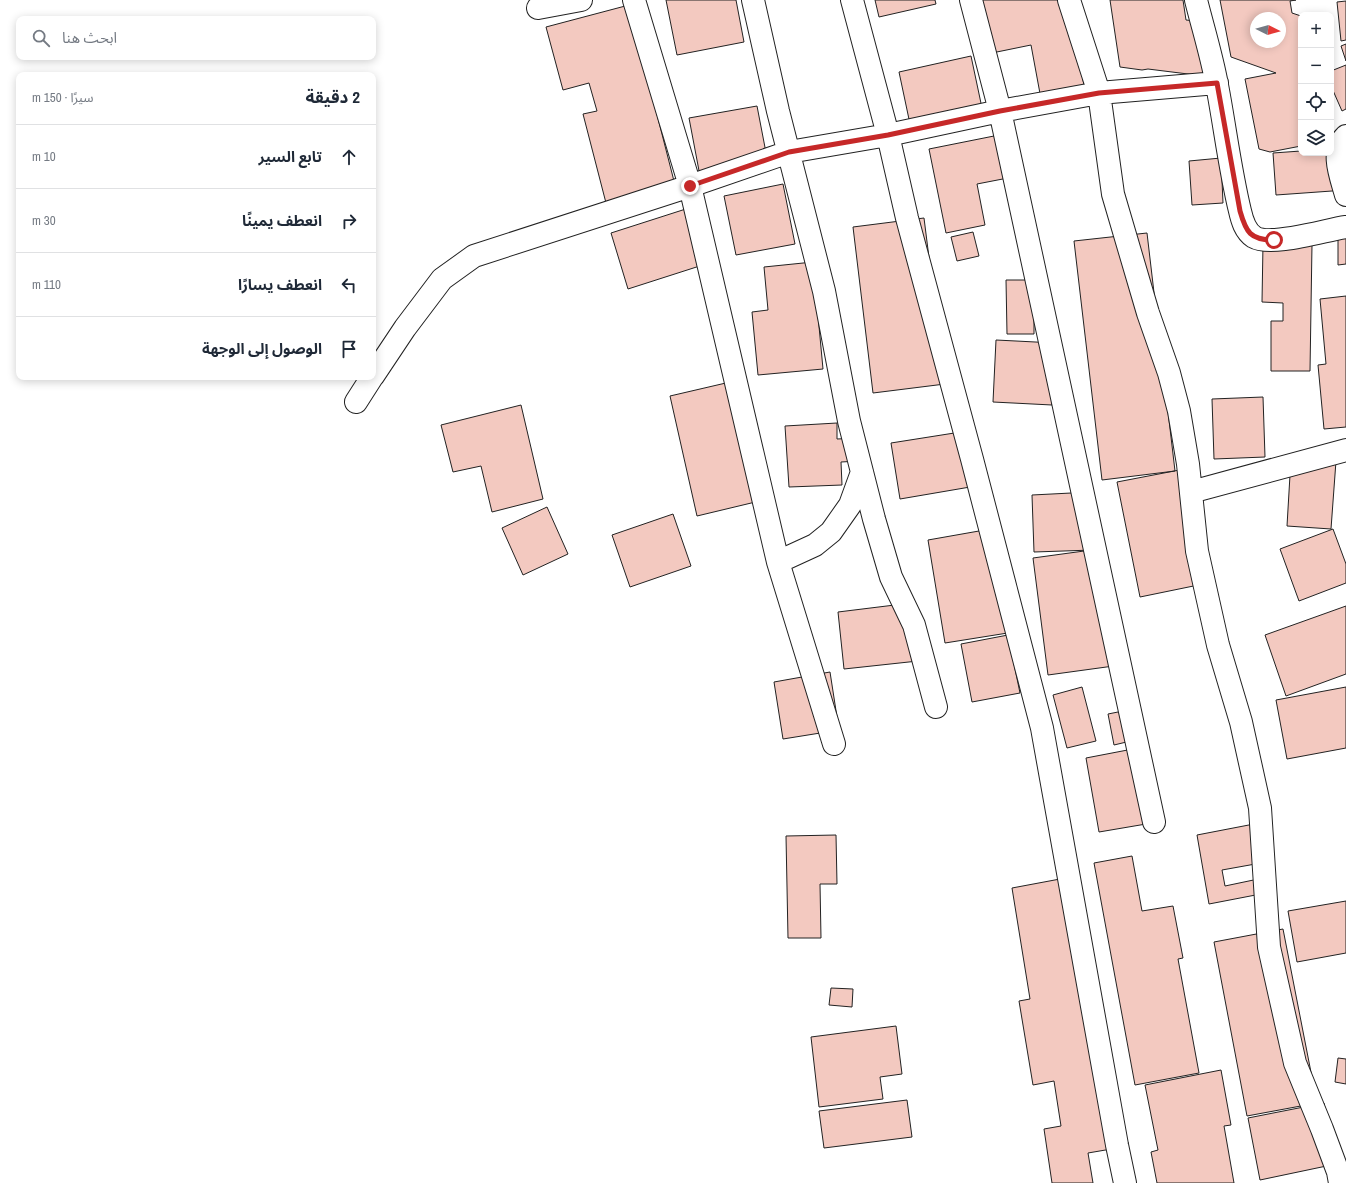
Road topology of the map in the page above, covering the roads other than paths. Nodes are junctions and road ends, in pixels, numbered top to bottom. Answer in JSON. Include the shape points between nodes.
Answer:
{"nodes":[{"id":1,"x":581,"y":0,"type":"edge"},
{"id":2,"x":634,"y":0,"type":"edge"},
{"id":3,"x":753,"y":0,"type":"edge"},
{"id":4,"x":852,"y":0,"type":"edge"},
{"id":5,"x":971,"y":0,"type":"edge"},
{"id":6,"x":1069,"y":0,"type":"edge"},
{"id":7,"x":1196,"y":0,"type":"edge"},
{"id":8,"x":538,"y":8,"type":"dead end"},
{"id":9,"x":1217,"y":83,"type":"junction"},
{"id":10,"x":1099,"y":93,"type":"junction"},
{"id":11,"x":1000,"y":111,"type":"junction"},
{"id":12,"x":888,"y":135,"type":"junction"},
{"id":13,"x":1346,"y":136,"type":"edge"},
{"id":14,"x":789,"y":152,"type":"junction"},
{"id":15,"x":690,"y":186,"type":"junction"},
{"id":16,"x":1346,"y":195,"type":"edge"},
{"id":17,"x":1346,"y":227,"type":"edge"},
{"id":18,"x":376,"y":372,"type":"edge"},
{"id":19,"x":371,"y":380,"type":"edge"},
{"id":20,"x":356,"y":402,"type":"dead end"},
{"id":21,"x":1346,"y":450,"type":"edge"},
{"id":22,"x":862,"y":472,"type":"junction"},
{"id":23,"x":1191,"y":492,"type":"junction"},
{"id":24,"x":778,"y":562,"type":"junction"},
{"id":25,"x":936,"y":707,"type":"dead end"},
{"id":26,"x":834,"y":744,"type":"dead end"},
{"id":27,"x":1154,"y":822,"type":"dead end"},
{"id":28,"x":1125,"y":1183,"type":"edge"},
{"id":29,"x":1340,"y":1183,"type":"edge"}],
"edges":[{"from":1,"to":8,"type":"street"},
{"from":2,"to":15,"type":"street"},
{"from":3,"to":14,"type":"street"},
{"from":4,"to":12,"type":"street"},
{"from":5,"to":11,"type":"street"},
{"from":6,"to":10,"type":"street"},
{"from":7,"to":9,"type":"street"},
{"from":9,"to":10,"type":"street"},
{"from":9,"to":17,"type":"street","via":[[1240,211],[1248,232],[1255,238],[1274,240]]},
{"from":10,"to":11,"type":"street"},
{"from":10,"to":23,"type":"street","via":[[1113,194],[1179,411]]},
{"from":11,"to":12,"type":"street"},
{"from":11,"to":27,"type":"street"},
{"from":12,"to":14,"type":"street"},
{"from":12,"to":28,"type":"street","via":[[907,218],[1042,728]]},
{"from":13,"to":16,"type":"street","via":[[1339,147],[1338,157]]},
{"from":14,"to":15,"type":"street"},
{"from":14,"to":22,"type":"street","via":[[824,291],[849,421]]},
{"from":15,"to":18,"type":"street","via":[[474,256],[442,279]]},
{"from":15,"to":24,"type":"street"},
{"from":19,"to":20,"type":"street"},
{"from":21,"to":23,"type":"street"},
{"from":22,"to":24,"type":"street","via":[[850,505],[831,532],[815,545]]},
{"from":22,"to":25,"type":"street","via":[[891,577],[914,625]]},
{"from":23,"to":29,"type":"street","via":[[1197,552],[1218,645],[1241,722],[1260,808],[1269,947],[1295,1063],[1322,1129]]},
{"from":24,"to":26,"type":"street"}]}
